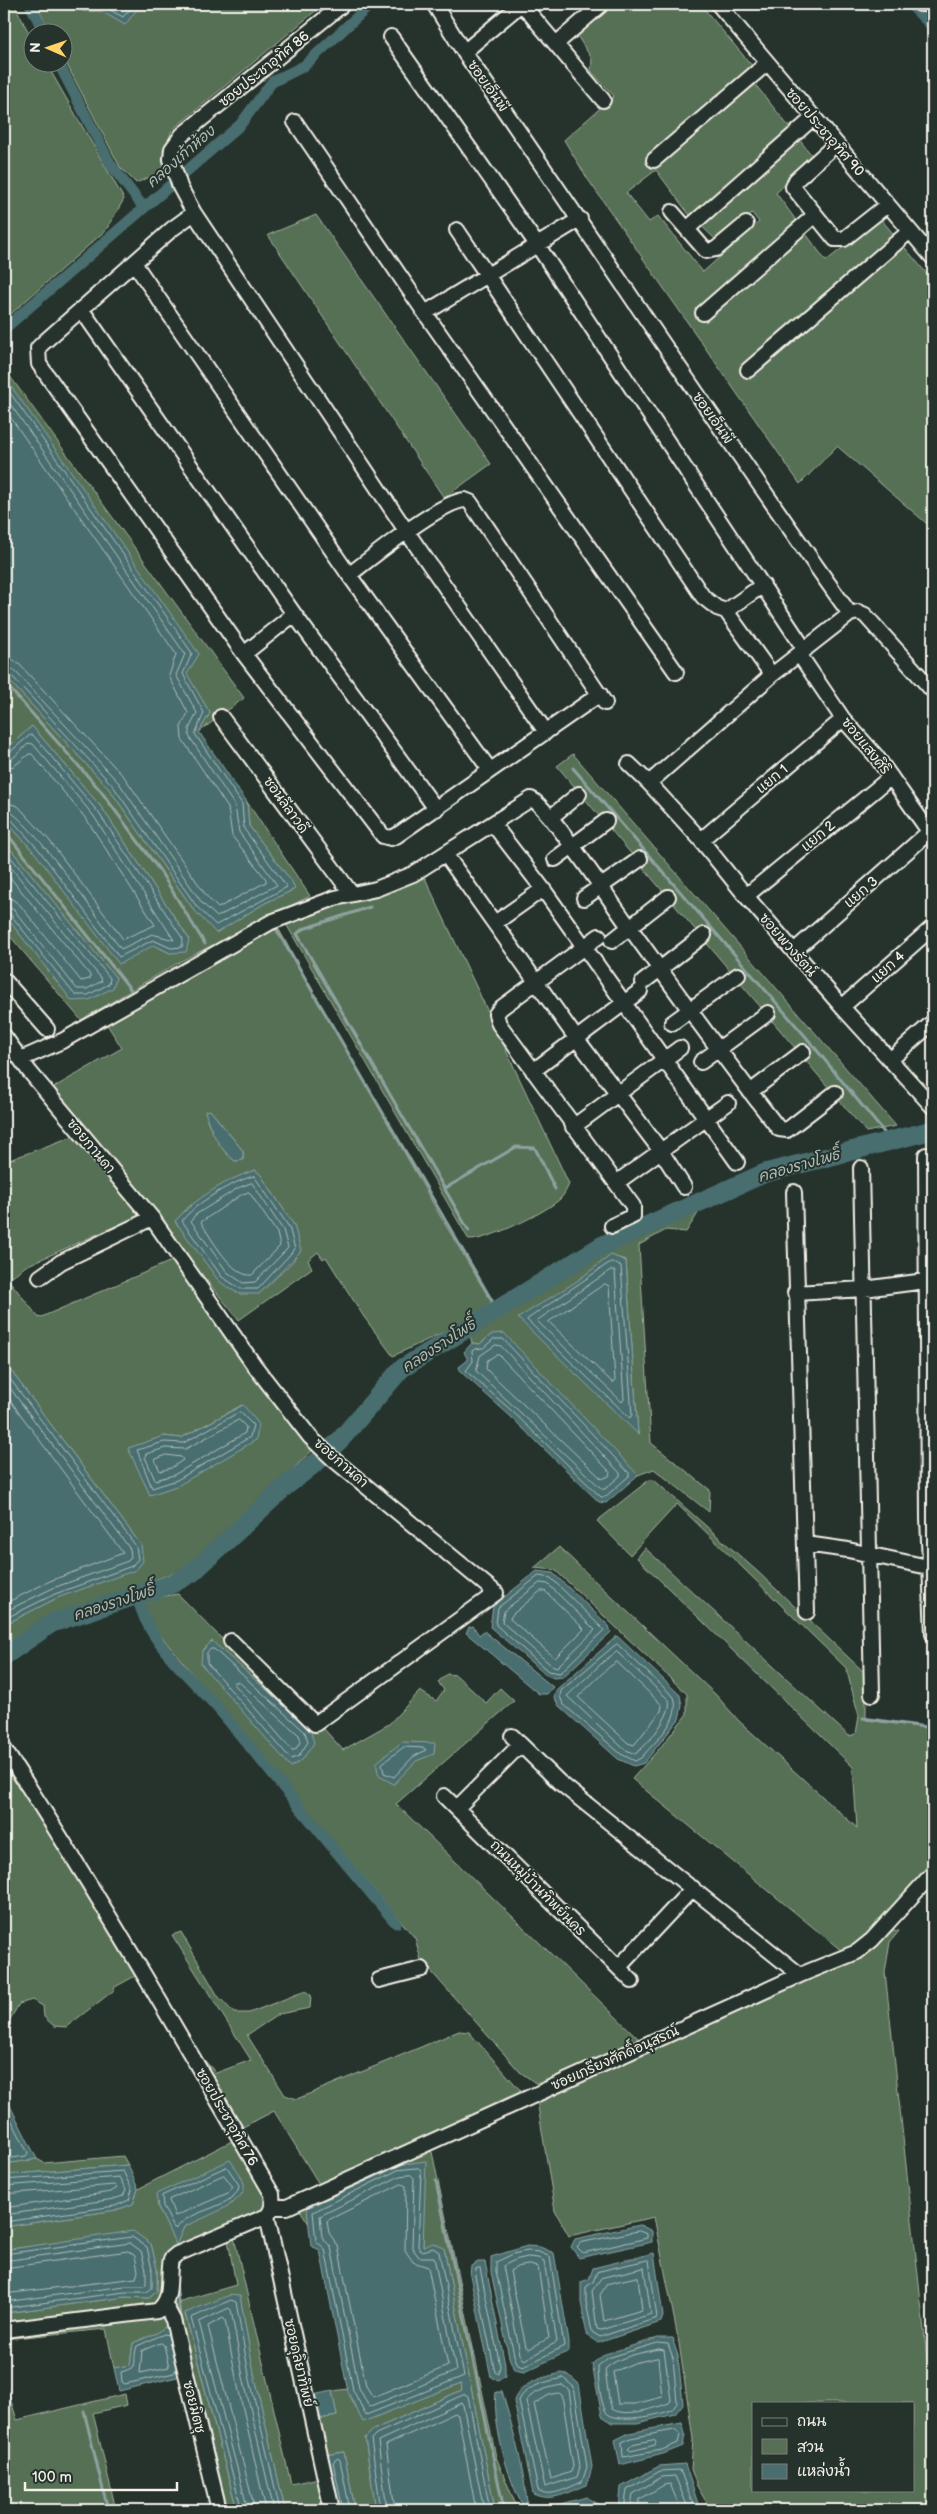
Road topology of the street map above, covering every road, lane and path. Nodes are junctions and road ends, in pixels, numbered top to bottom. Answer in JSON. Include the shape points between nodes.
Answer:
{"nodes":[{"id":1,"x":343,"y":4,"type":"edge"},
{"id":2,"x":434,"y":4,"type":"edge"},
{"id":3,"x":522,"y":4,"type":"edge"},
{"id":4,"x":602,"y":4,"type":"edge"},
{"id":5,"x":718,"y":4,"type":"edge"},
{"id":6,"x":920,"y":4,"type":"edge"},
{"id":7,"x":933,"y":4,"type":"edge"},
{"id":8,"x":390,"y":37,"type":"dead end"},
{"id":9,"x":557,"y":43,"type":"junction"},
{"id":10,"x":464,"y":52,"type":"junction"},
{"id":11,"x":766,"y":64,"type":"junction"},
{"id":12,"x":603,"y":100,"type":"dead end"},
{"id":13,"x":813,"y":118,"type":"junction"},
{"id":14,"x":295,"y":122,"type":"dead end"},
{"id":15,"x":836,"y":144,"type":"junction"},
{"id":16,"x":654,"y":160,"type":"dead end"},
{"id":17,"x":887,"y":205,"type":"junction"},
{"id":18,"x":194,"y":212,"type":"junction"},
{"id":19,"x":672,"y":212,"type":"dead end"},
{"id":20,"x":815,"y":215,"type":"junction"},
{"id":21,"x":580,"y":218,"type":"junction"},
{"id":22,"x":746,"y":224,"type":"dead end"},
{"id":23,"x":687,"y":229,"type":"junction"},
{"id":24,"x":457,"y":230,"type":"dead end"},
{"id":25,"x":910,"y":231,"type":"junction"},
{"id":26,"x":538,"y":246,"type":"junction"},
{"id":27,"x":933,"y":258,"type":"edge"},
{"id":28,"x":134,"y":263,"type":"junction"},
{"id":29,"x":487,"y":275,"type":"junction"},
{"id":30,"x":81,"y":309,"type":"junction"},
{"id":31,"x":425,"y":313,"type":"junction"},
{"id":32,"x":703,"y":313,"type":"dead end"},
{"id":33,"x":748,"y":370,"type":"dead end"},
{"id":34,"x":407,"y":532,"type":"junction"},
{"id":35,"x":349,"y":575,"type":"junction"},
{"id":36,"x":763,"y":585,"type":"junction"},
{"id":37,"x":726,"y":611,"type":"junction"},
{"id":38,"x":294,"y":614,"type":"junction"},
{"id":39,"x":850,"y":614,"type":"junction"},
{"id":40,"x":802,"y":652,"type":"junction"},
{"id":41,"x":244,"y":654,"type":"junction"},
{"id":42,"x":676,"y":672,"type":"dead end"},
{"id":43,"x":772,"y":675,"type":"junction"},
{"id":44,"x":933,"y":691,"type":"edge"},
{"id":45,"x":221,"y":717,"type":"dead end"},
{"id":46,"x":843,"y":719,"type":"junction"},
{"id":47,"x":546,"y":732,"type":"junction"},
{"id":48,"x":628,"y":764,"type":"dead end"},
{"id":49,"x":490,"y":770,"type":"junction"},
{"id":50,"x":890,"y":777,"type":"junction"},
{"id":51,"x":649,"y":783,"type":"junction"},
{"id":52,"x":579,"y":794,"type":"dead end"},
{"id":53,"x":436,"y":809,"type":"junction"},
{"id":54,"x":550,"y":818,"type":"junction"},
{"id":55,"x":606,"y":821,"type":"dead end"},
{"id":56,"x":493,"y":824,"type":"junction"},
{"id":57,"x":931,"y":835,"type":"edge"},
{"id":58,"x":701,"y":840,"type":"junction"},
{"id":59,"x":572,"y":848,"type":"junction"},
{"id":60,"x":446,"y":854,"type":"junction"},
{"id":61,"x":555,"y":860,"type":"dead end"},
{"id":62,"x":640,"y":860,"type":"dead end"},
{"id":63,"x":601,"y":887,"type":"junction"},
{"id":64,"x":543,"y":889,"type":"junction"},
{"id":65,"x":351,"y":893,"type":"junction"},
{"id":66,"x":746,"y":896,"type":"junction"},
{"id":67,"x":668,"y":897,"type":"dead end"},
{"id":68,"x":584,"y":898,"type":"dead end"},
{"id":69,"x":495,"y":923,"type":"junction"},
{"id":70,"x":933,"y":926,"type":"edge"},
{"id":71,"x":630,"y":928,"type":"junction"},
{"id":72,"x":704,"y":936,"type":"dead end"},
{"id":73,"x":584,"y":947,"type":"junction"},
{"id":74,"x":794,"y":952,"type":"junction"},
{"id":75,"x":661,"y":968,"type":"junction"},
{"id":76,"x":738,"y":975,"type":"dead end"},
{"id":77,"x":4,"y":980,"type":"edge"},
{"id":78,"x":537,"y":982,"type":"junction"},
{"id":79,"x":623,"y":1004,"type":"junction"},
{"id":80,"x":842,"y":1007,"type":"junction"},
{"id":81,"x":690,"y":1011,"type":"junction"},
{"id":82,"x":768,"y":1013,"type":"dead end"},
{"id":83,"x":933,"y":1022,"type":"edge"},
{"id":84,"x":672,"y":1023,"type":"dead end"},
{"id":85,"x":47,"y":1029,"type":"dead end"},
{"id":86,"x":4,"y":1036,"type":"edge"},
{"id":87,"x":576,"y":1038,"type":"junction"},
{"id":88,"x":680,"y":1048,"type":"dead end"},
{"id":89,"x":718,"y":1050,"type":"junction"},
{"id":90,"x":803,"y":1052,"type":"dead end"},
{"id":91,"x":21,"y":1059,"type":"junction"},
{"id":92,"x":665,"y":1060,"type":"junction"},
{"id":93,"x":890,"y":1060,"type":"junction"},
{"id":94,"x":701,"y":1062,"type":"dead end"},
{"id":95,"x":533,"y":1071,"type":"junction"},
{"id":96,"x":750,"y":1092,"type":"junction"},
{"id":97,"x":618,"y":1093,"type":"junction"},
{"id":98,"x":835,"y":1093,"type":"dead end"},
{"id":99,"x":728,"y":1103,"type":"dead end"},
{"id":100,"x":932,"y":1106,"type":"edge"},
{"id":101,"x":707,"y":1118,"type":"junction"},
{"id":102,"x":573,"y":1127,"type":"junction"},
{"id":103,"x":661,"y":1152,"type":"junction"},
{"id":104,"x":926,"y":1155,"type":"dead end"},
{"id":105,"x":737,"y":1162,"type":"dead end"},
{"id":106,"x":861,"y":1168,"type":"dead end"},
{"id":107,"x":616,"y":1183,"type":"junction"},
{"id":108,"x":684,"y":1187,"type":"dead end"},
{"id":109,"x":794,"y":1192,"type":"dead end"},
{"id":110,"x":152,"y":1218,"type":"junction"},
{"id":111,"x":612,"y":1226,"type":"dead end"},
{"id":112,"x":40,"y":1277,"type":"dead end"},
{"id":113,"x":931,"y":1280,"type":"edge"},
{"id":114,"x":864,"y":1289,"type":"junction"},
{"id":115,"x":796,"y":1293,"type":"junction"},
{"id":116,"x":806,"y":1544,"type":"junction"},
{"id":117,"x":868,"y":1553,"type":"junction"},
{"id":118,"x":932,"y":1568,"type":"edge"},
{"id":119,"x":807,"y":1612,"type":"dead end"},
{"id":120,"x":933,"y":1634,"type":"edge"},
{"id":121,"x":231,"y":1641,"type":"dead end"},
{"id":122,"x":872,"y":1694,"type":"dead end"},
{"id":123,"x":4,"y":1749,"type":"edge"},
{"id":124,"x":444,"y":1796,"type":"dead end"},
{"id":125,"x":457,"y":1808,"type":"junction"},
{"id":126,"x":933,"y":1873,"type":"edge"},
{"id":127,"x":693,"y":1888,"type":"junction"},
{"id":128,"x":619,"y":1968,"type":"junction"},
{"id":129,"x":422,"y":1969,"type":"dead end"},
{"id":130,"x":800,"y":1975,"type":"junction"},
{"id":131,"x":379,"y":1980,"type":"dead end"},
{"id":132,"x":632,"y":1981,"type":"dead end"},
{"id":133,"x":270,"y":2212,"type":"junction"},
{"id":134,"x":165,"y":2305,"type":"junction"},
{"id":135,"x":4,"y":2330,"type":"edge"},
{"id":136,"x":220,"y":2510,"type":"edge"},
{"id":137,"x":332,"y":2510,"type":"edge"}],
"edges":[{"from":1,"to":18,"type":"street","name":"ซอยประชาอุทิศ 86","via":[[176,142],[171,159],[180,187]]},
{"from":2,"to":10,"type":"street","name":"ซอยเอ็นพี"},
{"from":3,"to":9,"type":"street","name":"ซอยเอ็นพี"},
{"from":3,"to":10,"type":"street","name":"ซอยเอ็นพี"},
{"from":4,"to":9,"type":"street"},
{"from":5,"to":11,"type":"street","name":"ซอยประชาอุทิศ 90"},
{"from":6,"to":7,"type":"street"},
{"from":8,"to":26,"type":"street","name":"ซอยแสงศิริ"},
{"from":9,"to":12,"type":"street","name":"ซอยเอ็นพี"},
{"from":10,"to":21,"type":"street","name":"ซอยเอ็นพี"},
{"from":11,"to":13,"type":"street","name":"ซอยประชาอุทิศ 90"},
{"from":11,"to":16,"type":"street"},
{"from":13,"to":15,"type":"street","name":"ซอยประชาอุทิศ 90"},
{"from":13,"to":23,"type":"street"},
{"from":14,"to":31,"type":"street"},
{"from":15,"to":17,"type":"street","name":"ซอยประชาอุทิศ 90"},
{"from":15,"to":20,"type":"street","via":[[796,180],[793,187]]},
{"from":17,"to":20,"type":"street","via":[[844,240],[835,239]]},
{"from":17,"to":25,"type":"street","name":"ซอยประชาอุทิศ 90"},
{"from":18,"to":28,"type":"street"},
{"from":18,"to":34,"type":"street"},
{"from":19,"to":23,"type":"street"},
{"from":20,"to":32,"type":"street"},
{"from":21,"to":26,"type":"street"},
{"from":21,"to":39,"type":"street","name":"ซอยเอ็นพี","via":[[684,376]]},
{"from":22,"to":23,"type":"street","via":[[716,249],[706,251]]},
{"from":24,"to":29,"type":"street"},
{"from":25,"to":27,"type":"street","name":"ซอยประชาอุทิศ 90"},
{"from":25,"to":33,"type":"street"},
{"from":26,"to":29,"type":"street"},
{"from":26,"to":36,"type":"street","name":"ซอยแสงศิริ"},
{"from":28,"to":30,"type":"street"},
{"from":28,"to":35,"type":"street"},
{"from":29,"to":31,"type":"street"},
{"from":29,"to":37,"type":"street","via":[[703,597]]},
{"from":30,"to":38,"type":"street"},
{"from":30,"to":41,"type":"street","via":[[38,348],[39,364]]},
{"from":31,"to":42,"type":"street"},
{"from":34,"to":35,"type":"street"},
{"from":34,"to":47,"type":"street"},
{"from":34,"to":47,"type":"street","via":[[452,503],[470,502],[603,699]]},
{"from":35,"to":49,"type":"street"},
{"from":36,"to":37,"type":"street"},
{"from":36,"to":40,"type":"street","name":"ซอยแสงศิริ"},
{"from":37,"to":43,"type":"street"},
{"from":38,"to":41,"type":"street"},
{"from":38,"to":53,"type":"street"},
{"from":39,"to":40,"type":"street"},
{"from":39,"to":44,"type":"street","via":[[858,612],[865,615]]},
{"from":40,"to":43,"type":"street"},
{"from":40,"to":46,"type":"street","name":"ซอยแสงศิริ"},
{"from":41,"to":53,"type":"street","via":[[383,836],[396,836]]},
{"from":43,"to":51,"type":"street"},
{"from":45,"to":65,"type":"street","name":"ซอนลีลาวดี"},
{"from":46,"to":50,"type":"street","name":"ซอยแสงศิริ"},
{"from":46,"to":58,"type":"street","name":"แยก 1"},
{"from":47,"to":49,"type":"street"},
{"from":48,"to":51,"type":"street","name":"ซอยพวงรัตน์"},
{"from":49,"to":53,"type":"street"},
{"from":50,"to":57,"type":"street","name":"ซอยแสงศิริ"},
{"from":50,"to":66,"type":"street","name":"แยก 2"},
{"from":51,"to":58,"type":"street","name":"ซอยพวงรัตน์"},
{"from":52,"to":54,"type":"street"},
{"from":54,"to":56,"type":"street","via":[[531,799]]},
{"from":54,"to":59,"type":"street"},
{"from":55,"to":59,"type":"street"},
{"from":56,"to":60,"type":"street"},
{"from":56,"to":64,"type":"street"},
{"from":57,"to":74,"type":"street","name":"แยก 3"},
{"from":58,"to":66,"type":"street","name":"ซอยพวงรัตน์"},
{"from":59,"to":61,"type":"street"},
{"from":59,"to":63,"type":"street"},
{"from":60,"to":65,"type":"street","via":[[413,874],[376,890]]},
{"from":60,"to":69,"type":"street"},
{"from":62,"to":63,"type":"street"},
{"from":63,"to":68,"type":"street"},
{"from":63,"to":71,"type":"street"},
{"from":64,"to":69,"type":"street"},
{"from":64,"to":73,"type":"street"},
{"from":65,"to":91,"type":"street","via":[[271,922],[62,1041]]},
{"from":66,"to":74,"type":"street","name":"ซอยพวงรัตน์"},
{"from":67,"to":71,"type":"street"},
{"from":69,"to":78,"type":"street"},
{"from":70,"to":80,"type":"street","name":"แยก 4"},
{"from":71,"to":73,"type":"street"},
{"from":71,"to":75,"type":"street"},
{"from":72,"to":75,"type":"street"},
{"from":73,"to":78,"type":"street"},
{"from":73,"to":79,"type":"street"},
{"from":74,"to":80,"type":"street","name":"ซอยพวงรัตน์"},
{"from":75,"to":79,"type":"street"},
{"from":75,"to":81,"type":"street"},
{"from":76,"to":81,"type":"street"},
{"from":77,"to":85,"type":"street"},
{"from":78,"to":87,"type":"street"},
{"from":78,"to":95,"type":"street","via":[[496,1014],[499,1024]]},
{"from":79,"to":87,"type":"street"},
{"from":79,"to":92,"type":"street"},
{"from":80,"to":93,"type":"street","name":"ซอยพวงรัตน์"},
{"from":81,"to":84,"type":"street"},
{"from":81,"to":89,"type":"street"},
{"from":82,"to":89,"type":"street"},
{"from":83,"to":93,"type":"street"},
{"from":86,"to":91,"type":"street","name":"ซอยกานดา"},
{"from":87,"to":95,"type":"street"},
{"from":87,"to":97,"type":"street"},
{"from":88,"to":92,"type":"street"},
{"from":89,"to":94,"type":"street"},
{"from":89,"to":96,"type":"street"},
{"from":90,"to":96,"type":"street"},
{"from":91,"to":110,"type":"street","name":"ซอยกานดา"},
{"from":92,"to":97,"type":"street"},
{"from":92,"to":101,"type":"street"},
{"from":93,"to":100,"type":"street","name":"ซอยพวงรัตน์"},
{"from":95,"to":102,"type":"street"},
{"from":96,"to":98,"type":"street","via":[[779,1129],[784,1130]]},
{"from":97,"to":102,"type":"street"},
{"from":97,"to":103,"type":"street"},
{"from":99,"to":101,"type":"street"},
{"from":101,"to":103,"type":"street"},
{"from":101,"to":105,"type":"street"},
{"from":102,"to":107,"type":"street"},
{"from":103,"to":107,"type":"street"},
{"from":103,"to":108,"type":"street"},
{"from":104,"to":113,"type":"street"},
{"from":106,"to":114,"type":"street"},
{"from":107,"to":111,"type":"street","via":[[634,1212],[633,1216]]},
{"from":109,"to":115,"type":"street"},
{"from":110,"to":112,"type":"street","via":[[61,1262]]},
{"from":110,"to":121,"type":"street","name":"ซอยกานดา","via":[[254,1365],[310,1437],[496,1593],[315,1724]]},
{"from":113,"to":114,"type":"street"},
{"from":113,"to":118,"type":"street"},
{"from":114,"to":115,"type":"street"},
{"from":114,"to":117,"type":"street"},
{"from":115,"to":116,"type":"street"},
{"from":116,"to":117,"type":"street"},
{"from":116,"to":119,"type":"street"},
{"from":117,"to":118,"type":"street"},
{"from":117,"to":122,"type":"street"},
{"from":118,"to":120,"type":"street"},
{"from":123,"to":133,"type":"street","name":"ซอยประชาอุทิศ 76","via":[[64,1842],[272,2194]]},
{"from":124,"to":125,"type":"street","name":"ถนนหมู่บ้านทิพย์นคร"},
{"from":125,"to":127,"type":"street","via":[[516,1741],[559,1782]]},
{"from":125,"to":128,"type":"street","name":"ถนนหมู่บ้านทิพย์นคร"},
{"from":126,"to":130,"type":"street","name":"ซอยเกรียงศักดิ์อนุสรณ์","via":[[857,1952]]},
{"from":127,"to":128,"type":"street"},
{"from":127,"to":130,"type":"street"},
{"from":128,"to":132,"type":"street","name":"ถนนหมู่บ้านทิพย์นคร"},
{"from":129,"to":131,"type":"street"},
{"from":130,"to":133,"type":"street","name":"ซอยเกรียงศักดิ์อนุสรณ์"},
{"from":133,"to":134,"type":"street","via":[[170,2259]]},
{"from":133,"to":137,"type":"street","name":"ซอยดุลิยาทิพย์"},
{"from":134,"to":135,"type":"street","via":[[150,2313]]},
{"from":134,"to":136,"type":"street","name":"ซอยมิตซุ","via":[[173,2320]]}]}
